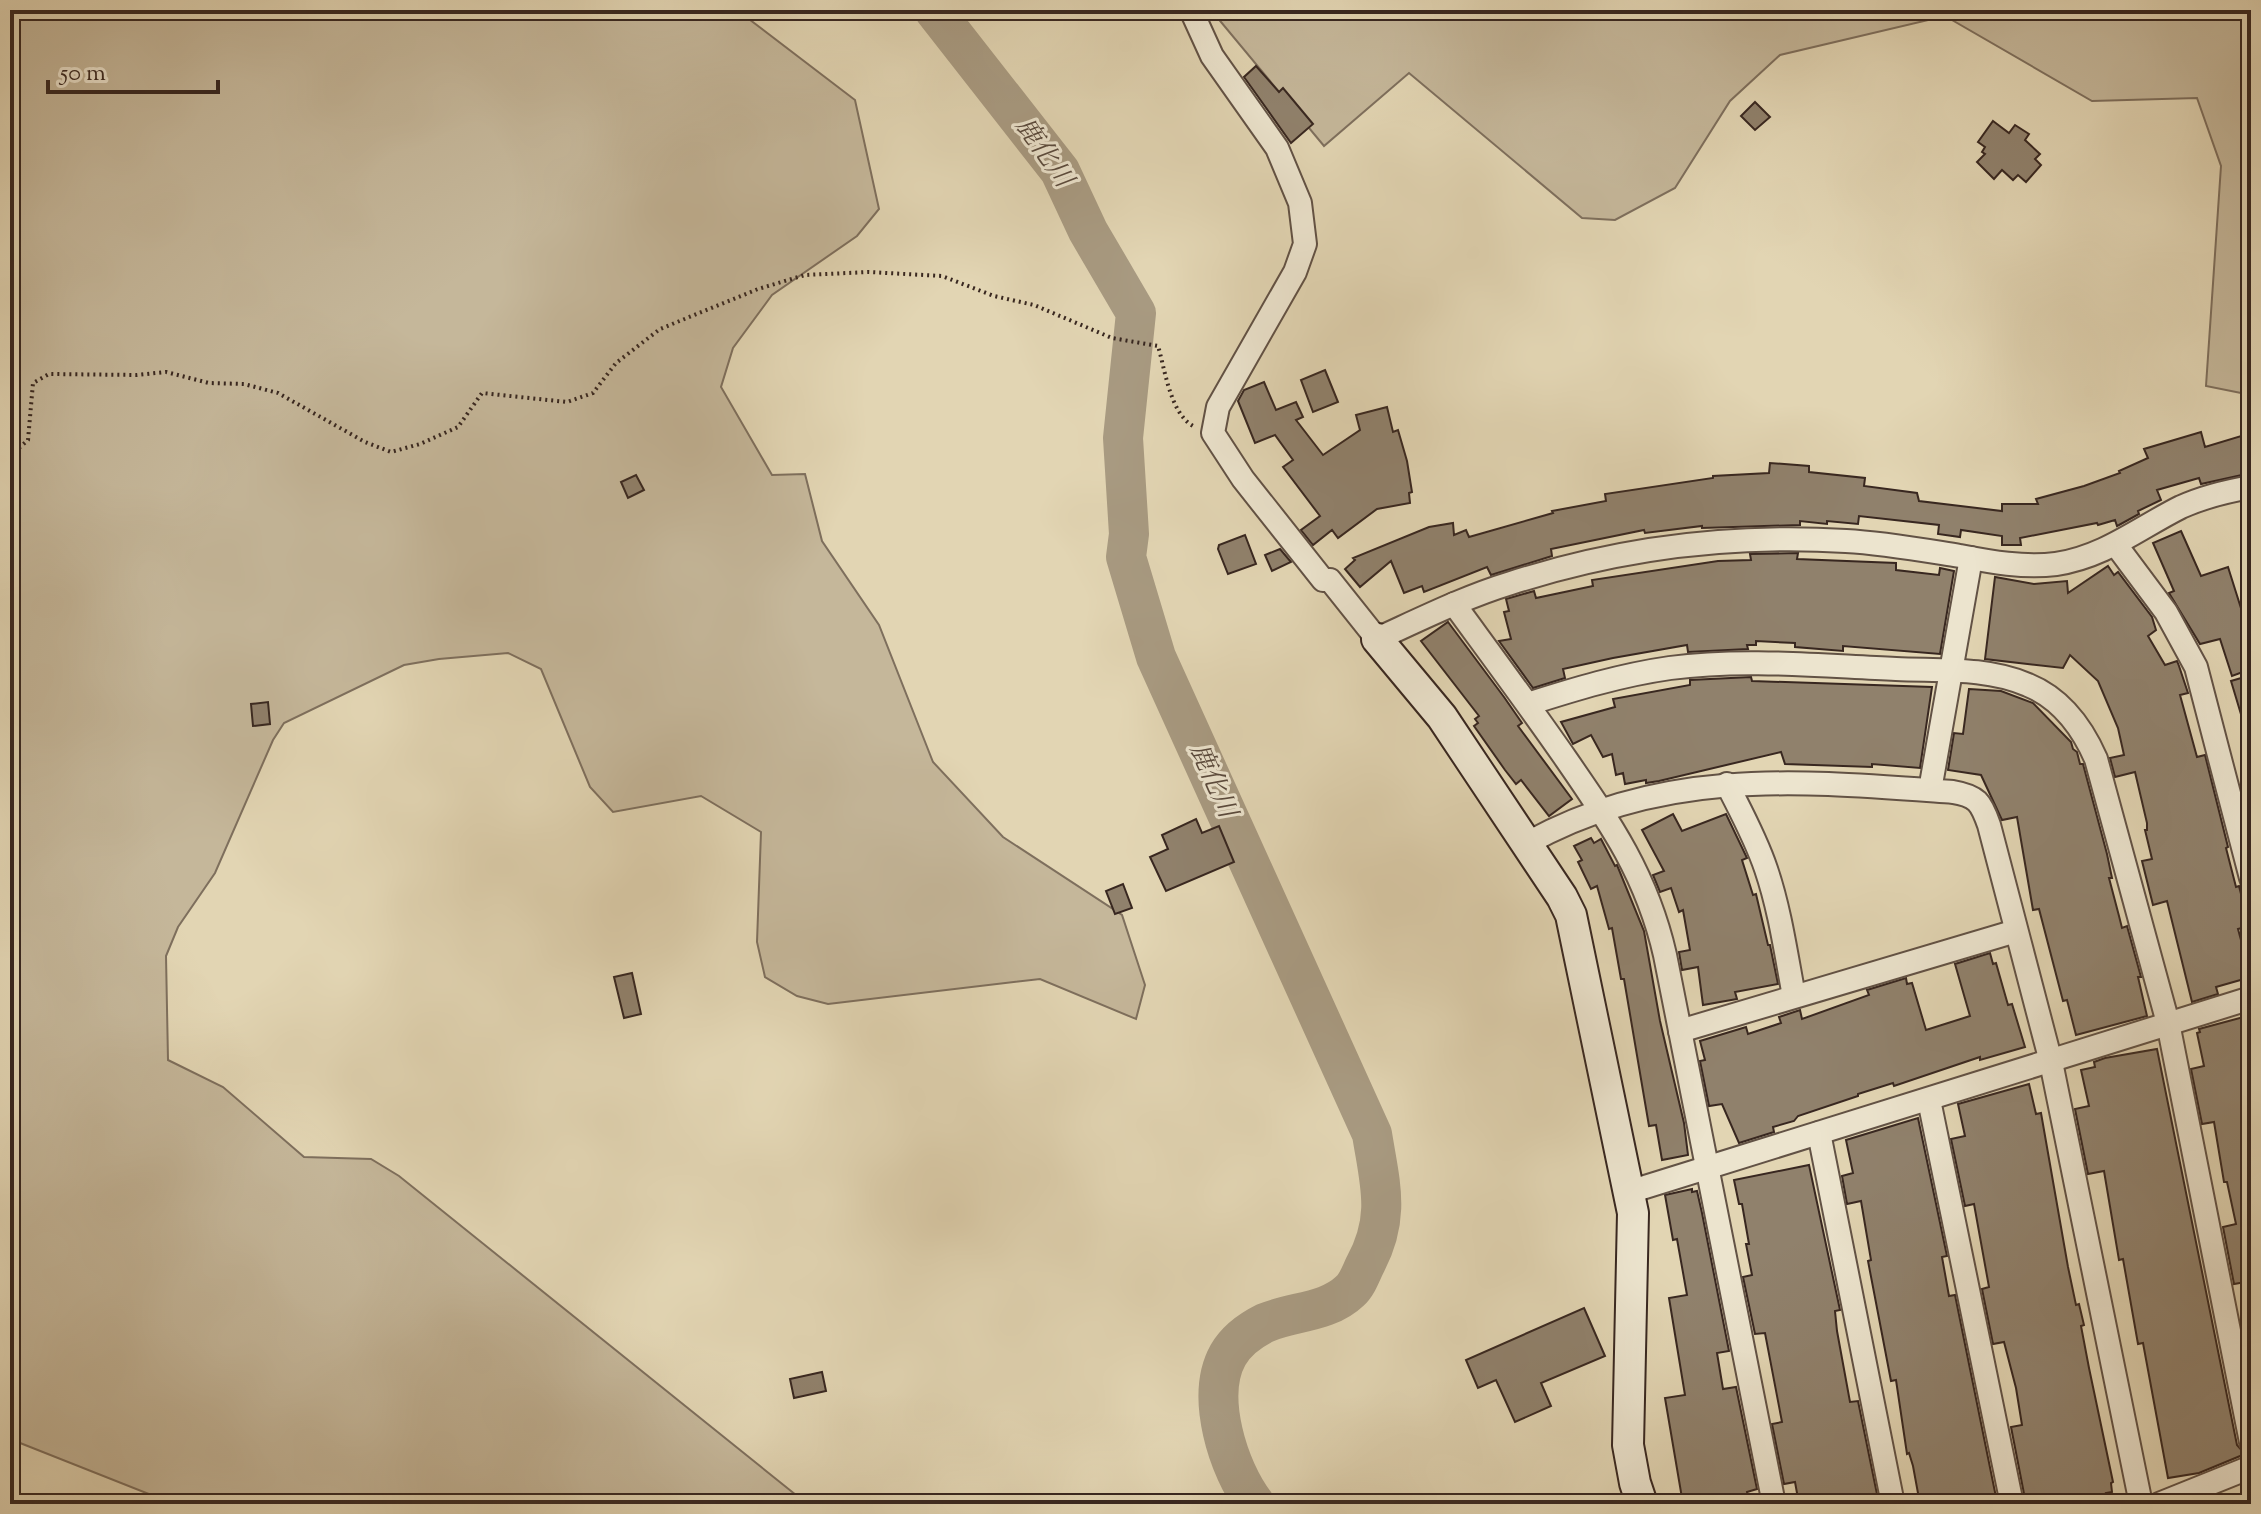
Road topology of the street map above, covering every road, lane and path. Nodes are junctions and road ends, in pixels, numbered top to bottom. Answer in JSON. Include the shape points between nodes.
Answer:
{"nodes":[{"id":1,"x":1191,"y":10,"type":"edge"},
{"id":2,"x":1213,"y":433,"type":"junction"},
{"id":3,"x":10,"y":456,"type":"edge"},
{"id":4,"x":2251,"y":487,"type":"edge"},
{"id":5,"x":2116,"y":545,"type":"junction"},
{"id":6,"x":1971,"y":558,"type":"junction"},
{"id":7,"x":1454,"y":604,"type":"junction"},
{"id":8,"x":1377,"y":639,"type":"junction"},
{"id":9,"x":1950,"y":671,"type":"junction"},
{"id":10,"x":1528,"y":704,"type":"junction"},
{"id":11,"x":1727,"y":784,"type":"junction"},
{"id":12,"x":1930,"y":790,"type":"junction"},
{"id":13,"x":1600,"y":809,"type":"junction"},
{"id":14,"x":1526,"y":844,"type":"junction"},
{"id":15,"x":2251,"y":878,"type":"edge"},
{"id":16,"x":2016,"y":931,"type":"junction"},
{"id":17,"x":1794,"y":996,"type":"junction"},
{"id":18,"x":2251,"y":998,"type":"edge"},
{"id":19,"x":2168,"y":1023,"type":"junction"},
{"id":20,"x":1680,"y":1031,"type":"junction"},
{"id":21,"x":2051,"y":1062,"type":"junction"},
{"id":22,"x":1929,"y":1100,"type":"junction"},
{"id":23,"x":1819,"y":1133,"type":"junction"},
{"id":24,"x":1707,"y":1167,"type":"junction"},
{"id":25,"x":1629,"y":1192,"type":"junction"},
{"id":26,"x":2251,"y":1442,"type":"edge"},
{"id":27,"x":2251,"y":1467,"type":"edge"},
{"id":28,"x":1642,"y":1504,"type":"edge"},
{"id":29,"x":1774,"y":1504,"type":"edge"},
{"id":30,"x":1893,"y":1504,"type":"edge"},
{"id":31,"x":2012,"y":1504,"type":"edge"},
{"id":32,"x":2141,"y":1504,"type":"edge"},
{"id":33,"x":2159,"y":1504,"type":"edge"}],
"edges":[{"from":1,"to":2,"type":"street","via":[[1212,56],[1277,148],[1300,203],[1305,244],[1295,272],[1218,407]]},
{"from":2,"to":3,"type":"path","via":[[1188,424],[1175,404],[1158,346],[1112,338],[1034,305],[942,276],[869,272],[805,275],[758,289],[660,329],[616,363],[593,393],[567,402],[482,393],[458,427],[391,452],[278,393],[166,372],[49,374],[33,383],[28,440]]},
{"from":2,"to":8,"type":"street","via":[[1323,580],[1330,580]]},
{"from":4,"to":5,"type":"street","via":[[2185,505]]},
{"from":5,"to":6,"type":"street","via":[[2054,564]]},
{"from":5,"to":15,"type":"street","via":[[2166,612],[2196,667]]},
{"from":6,"to":7,"type":"street","via":[[1849,541],[1715,542],[1568,566]]},
{"from":6,"to":9,"type":"street"},
{"from":7,"to":8,"type":"street"},
{"from":7,"to":10,"type":"street"},
{"from":8,"to":14,"type":"street","via":[[1442,717]]},
{"from":9,"to":10,"type":"street","via":[[1730,663],[1612,678]]},
{"from":9,"to":12,"type":"street"},
{"from":9,"to":19,"type":"street","via":[[2030,685],[2062,706],[2088,740]]},
{"from":10,"to":13,"type":"street"},
{"from":11,"to":12,"type":"street"},
{"from":11,"to":13,"type":"street"},
{"from":11,"to":17,"type":"street","via":[[1765,867]]},
{"from":12,"to":16,"type":"street","via":[[1965,794],[1979,802]]},
{"from":13,"to":14,"type":"street"},
{"from":13,"to":20,"type":"street","via":[[1648,897]]},
{"from":14,"to":25,"type":"street","via":[[1571,915]]},
{"from":16,"to":17,"type":"street"},
{"from":16,"to":21,"type":"street"},
{"from":17,"to":20,"type":"street"},
{"from":18,"to":19,"type":"street"},
{"from":19,"to":21,"type":"street"},
{"from":19,"to":26,"type":"street"},
{"from":20,"to":24,"type":"street"},
{"from":21,"to":22,"type":"street"},
{"from":21,"to":32,"type":"street"},
{"from":22,"to":23,"type":"street"},
{"from":22,"to":31,"type":"street"},
{"from":23,"to":24,"type":"street"},
{"from":23,"to":30,"type":"street"},
{"from":24,"to":25,"type":"street"},
{"from":24,"to":29,"type":"street"},
{"from":25,"to":28,"type":"street","via":[[1633,1213],[1628,1445]]},
{"from":27,"to":33,"type":"street"}]}
